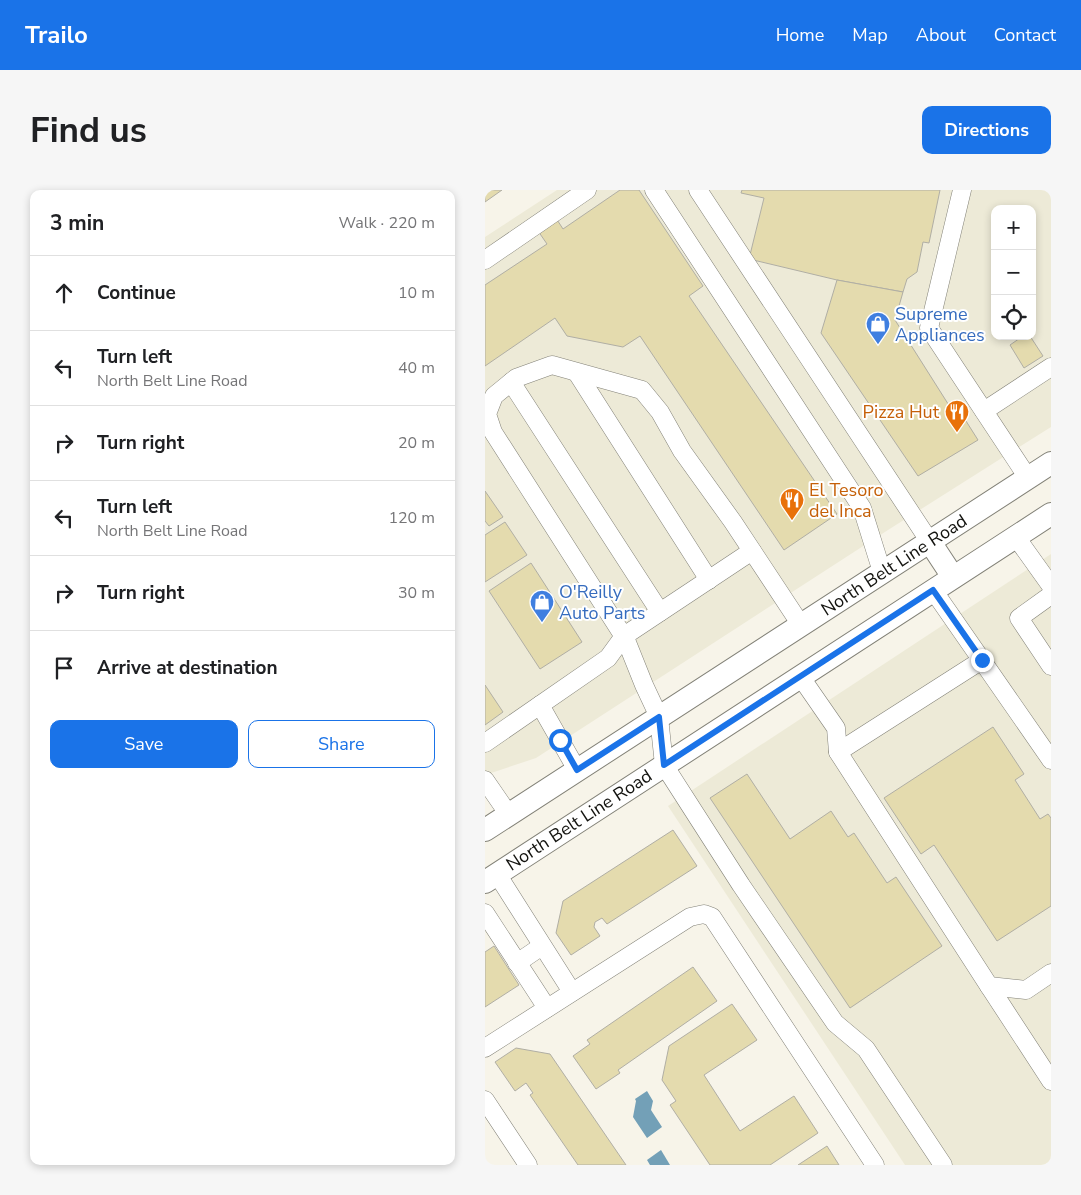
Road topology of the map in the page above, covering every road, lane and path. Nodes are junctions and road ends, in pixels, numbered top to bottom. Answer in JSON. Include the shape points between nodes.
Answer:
{"nodes":[{"id":1,"x":587,"y":190,"type":"edge"},
{"id":2,"x":654,"y":190,"type":"edge"},
{"id":3,"x":699,"y":190,"type":"edge"},
{"id":4,"x":962,"y":190,"type":"edge"},
{"id":5,"x":485,"y":260,"type":"edge"},
{"id":6,"x":1051,"y":367,"type":"edge"},
{"id":7,"x":577,"y":373,"type":"junction"},
{"id":8,"x":511,"y":382,"type":"junction"},
{"id":9,"x":984,"y":411,"type":"junction"},
{"id":10,"x":1051,"y":464,"type":"edge"},
{"id":11,"x":1028,"y":478,"type":"junction"},
{"id":12,"x":1051,"y":514,"type":"edge"},
{"id":13,"x":1016,"y":537,"type":"junction"},
{"id":14,"x":930,"y":542,"type":"junction"},
{"id":15,"x":752,"y":551,"type":"junction"},
{"id":16,"x":882,"y":572,"type":"junction"},
{"id":17,"x":953,"y":577,"type":"junction"},
{"id":18,"x":709,"y":580,"type":"junction"},
{"id":19,"x":1051,"y":586,"type":"edge"},
{"id":20,"x":933,"y":590,"type":"junction"},
{"id":21,"x":1051,"y":595,"type":"edge"},
{"id":22,"x":660,"y":612,"type":"junction"},
{"id":23,"x":801,"y":625,"type":"junction"},
{"id":24,"x":624,"y":636,"type":"junction"},
{"id":25,"x":982,"y":660,"type":"junction"},
{"id":26,"x":1051,"y":666,"type":"edge"},
{"id":27,"x":801,"y":676,"type":"junction"},
{"id":28,"x":540,"y":705,"type":"junction"},
{"id":29,"x":659,"y":717,"type":"junction"},
{"id":30,"x":485,"y":743,"type":"edge"},
{"id":31,"x":837,"y":752,"type":"junction"},
{"id":32,"x":1051,"y":760,"type":"edge"},
{"id":33,"x":664,"y":765,"type":"junction"},
{"id":34,"x":577,"y":770,"type":"junction"},
{"id":35,"x":485,"y":780,"type":"edge"},
{"id":36,"x":509,"y":815,"type":"junction"},
{"id":37,"x":485,"y":830,"type":"edge"},
{"id":38,"x":489,"y":872,"type":"edge"},
{"id":39,"x":485,"y":914,"type":"edge"},
{"id":40,"x":542,"y":946,"type":"junction"},
{"id":41,"x":517,"y":963,"type":"junction"},
{"id":42,"x":1051,"y":973,"type":"edge"},
{"id":43,"x":989,"y":986,"type":"junction"},
{"id":44,"x":572,"y":992,"type":"junction"},
{"id":45,"x":547,"y":1008,"type":"junction"},
{"id":46,"x":485,"y":1048,"type":"edge"},
{"id":47,"x":1051,"y":1081,"type":"edge"},
{"id":48,"x":485,"y":1100,"type":"edge"},
{"id":49,"x":528,"y":1165,"type":"edge"},
{"id":50,"x":875,"y":1165,"type":"edge"},
{"id":51,"x":943,"y":1165,"type":"edge"}],
"edges":[{"from":1,"to":5,"type":"lane"},
{"from":2,"to":16,"type":"lane","via":[[862,508]]},
{"from":3,"to":14,"type":"lane"},
{"from":4,"to":9,"type":"lane","via":[[929,328]]},
{"from":6,"to":9,"type":"lane"},
{"from":7,"to":8,"type":"lane","via":[[552,365]]},
{"from":7,"to":15,"type":"lane","via":[[642,390]]},
{"from":7,"to":18,"type":"lane"},
{"from":8,"to":22,"type":"lane"},
{"from":8,"to":24,"type":"lane","via":[[494,396],[487,414],[493,432]]},
{"from":9,"to":11,"type":"lane"},
{"from":10,"to":11,"type":"main road","name":"North Belt Line Road"},
{"from":11,"to":14,"type":"main road","name":"North Belt Line Road"},
{"from":12,"to":13,"type":"main road","name":"North Belt Line Road"},
{"from":13,"to":17,"type":"main road","name":"North Belt Line Road"},
{"from":13,"to":19,"type":"lane"},
{"from":14,"to":16,"type":"main road","name":"North Belt Line Road"},
{"from":14,"to":17,"type":"main road"},
{"from":15,"to":18,"type":"lane"},
{"from":15,"to":23,"type":"lane"},
{"from":16,"to":23,"type":"main road","name":"North Belt Line Road"},
{"from":17,"to":20,"type":"main road","name":"North Belt Line Road"},
{"from":18,"to":22,"type":"lane"},
{"from":20,"to":25,"type":"lane"},
{"from":20,"to":27,"type":"main road","name":"North Belt Line Road"},
{"from":21,"to":26,"type":"lane","via":[[1019,618]]},
{"from":22,"to":24,"type":"lane"},
{"from":23,"to":29,"type":"main road","name":"North Belt Line Road"},
{"from":24,"to":28,"type":"lane","via":[[608,658]]},
{"from":24,"to":29,"type":"lane"},
{"from":25,"to":31,"type":"lane"},
{"from":25,"to":32,"type":"lane"},
{"from":27,"to":31,"type":"lane","via":[[835,728]]},
{"from":27,"to":33,"type":"main road","name":"North Belt Line Road"},
{"from":28,"to":30,"type":"lane"},
{"from":28,"to":34,"type":"lane"},
{"from":29,"to":33,"type":"lane"},
{"from":29,"to":34,"type":"main road","name":"North Belt Line Road"},
{"from":31,"to":43,"type":"lane"},
{"from":33,"to":38,"type":"main road","name":"North Belt Line Road"},
{"from":33,"to":51,"type":"lane","via":[[835,1024],[866,1049]]},
{"from":34,"to":36,"type":"main road","name":"North Belt Line Road"},
{"from":35,"to":36,"type":"lane"},
{"from":36,"to":37,"type":"main road","name":"North Belt Line Road"},
{"from":38,"to":40,"type":"lane"},
{"from":39,"to":41,"type":"lane"},
{"from":40,"to":41,"type":"lane"},
{"from":40,"to":44,"type":"lane"},
{"from":41,"to":45,"type":"lane"},
{"from":42,"to":43,"type":"lane","via":[[1026,990]]},
{"from":43,"to":47,"type":"lane"},
{"from":44,"to":45,"type":"lane"},
{"from":44,"to":50,"type":"lane","via":[[691,917],[704,914],[712,917]]},
{"from":45,"to":46,"type":"lane"},
{"from":48,"to":49,"type":"lane"}]}
